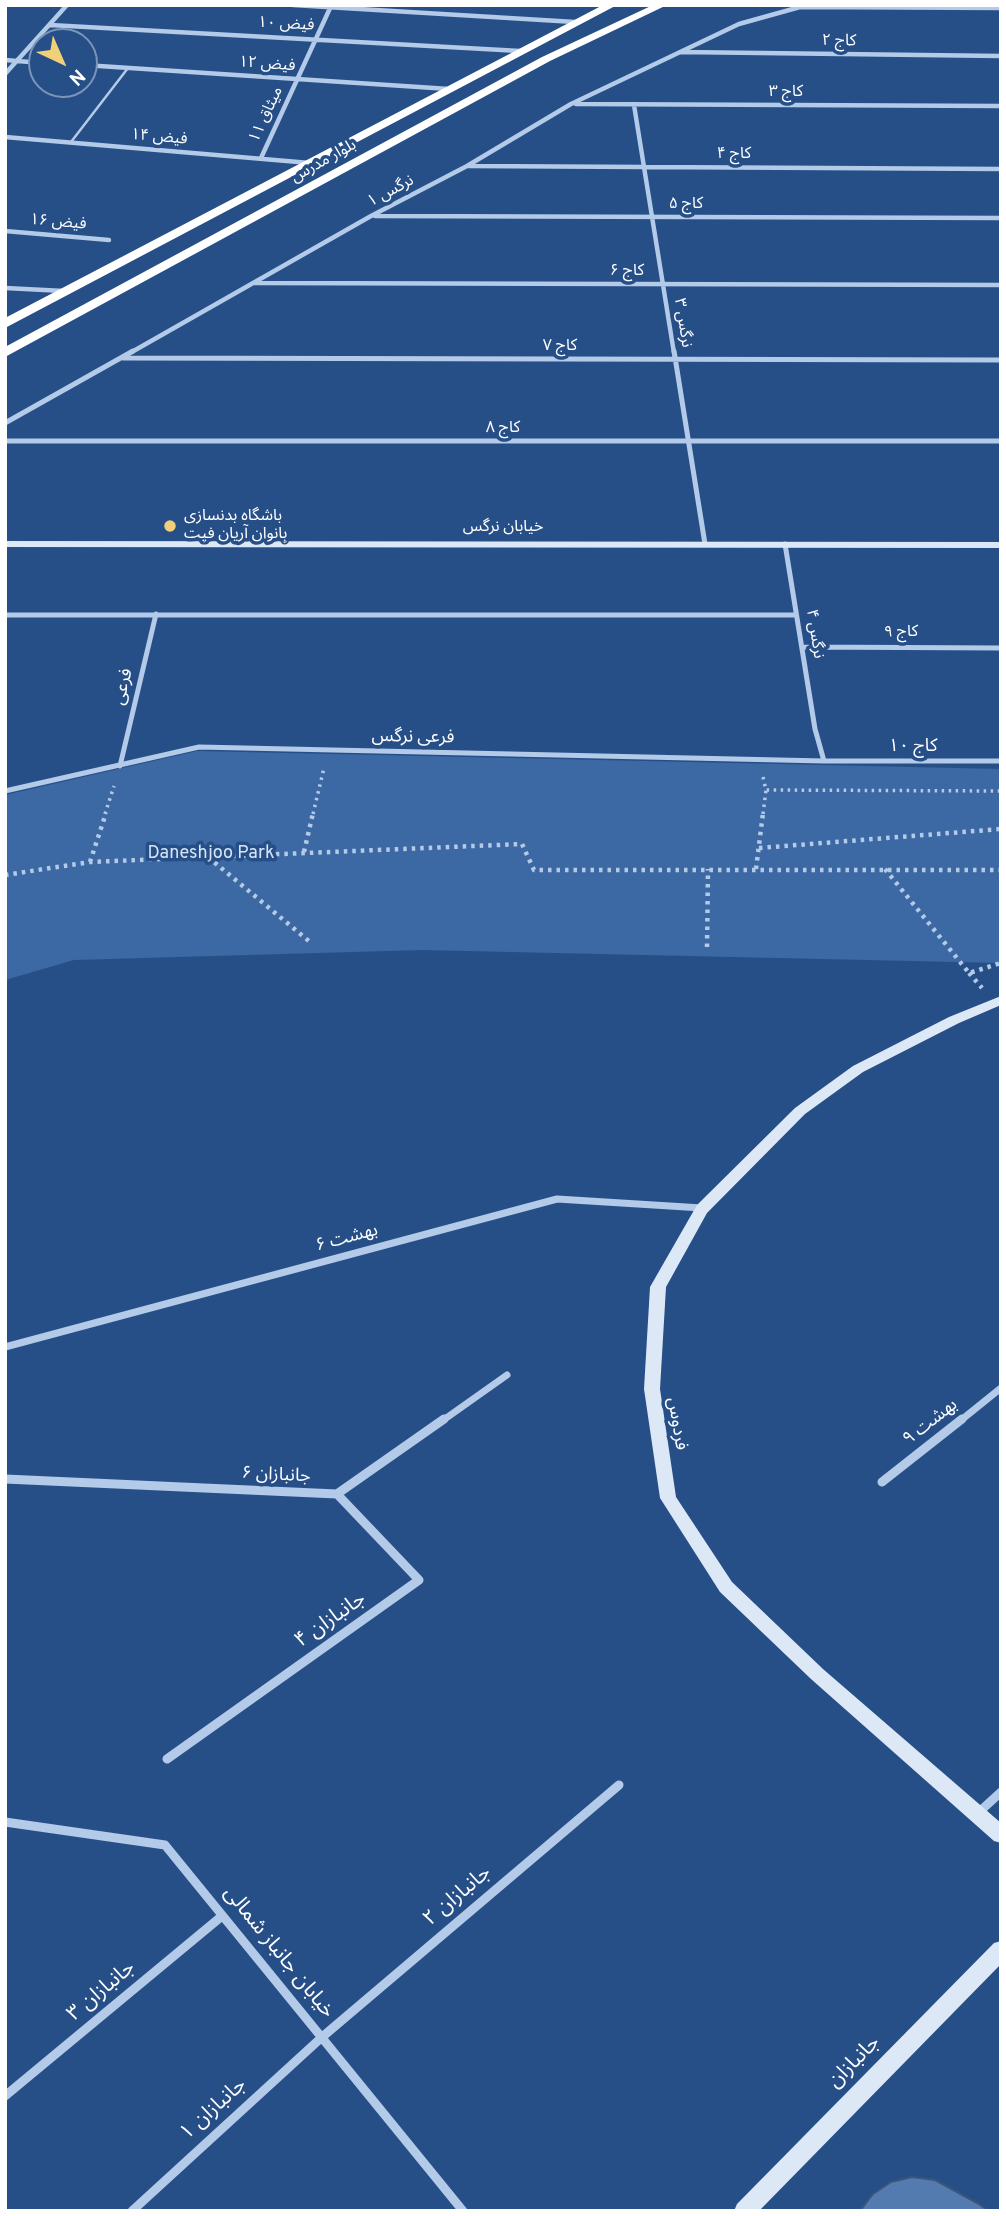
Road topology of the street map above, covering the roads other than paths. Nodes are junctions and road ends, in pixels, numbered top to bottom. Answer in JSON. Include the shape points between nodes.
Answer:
{"nodes":[{"id":1,"x":67,"y":5,"type":"edge"},
{"id":2,"x":293,"y":5,"type":"edge"},
{"id":3,"x":612,"y":5,"type":"edge"},
{"id":4,"x":662,"y":5,"type":"edge"},
{"id":5,"x":331,"y":6,"type":"edge"},
{"id":6,"x":800,"y":7,"type":"edge"},
{"id":7,"x":1001,"y":8,"type":"edge"},
{"id":8,"x":575,"y":22,"type":"junction"},
{"id":9,"x":50,"y":25,"type":"junction"},
{"id":10,"x":316,"y":39,"type":"junction"},
{"id":11,"x":520,"y":51,"type":"junction"},
{"id":12,"x":676,"y":52,"type":"junction"},
{"id":13,"x":1001,"y":56,"type":"edge"},
{"id":14,"x":5,"y":60,"type":"edge"},
{"id":15,"x":17,"y":61,"type":"junction"},
{"id":16,"x":28,"y":62,"type":"edge"},
{"id":17,"x":98,"y":66,"type":"edge"},
{"id":18,"x":128,"y":68,"type":"junction"},
{"id":19,"x":5,"y":75,"type":"edge"},
{"id":20,"x":297,"y":79,"type":"junction"},
{"id":21,"x":449,"y":89,"type":"junction"},
{"id":22,"x":572,"y":104,"type":"junction"},
{"id":23,"x":634,"y":105,"type":"junction"},
{"id":24,"x":1001,"y":106,"type":"edge"},
{"id":25,"x":5,"y":137,"type":"edge"},
{"id":26,"x":71,"y":142,"type":"junction"},
{"id":27,"x":261,"y":158,"type":"junction"},
{"id":28,"x":310,"y":163,"type":"junction"},
{"id":29,"x":467,"y":166,"type":"junction"},
{"id":30,"x":644,"y":167,"type":"junction"},
{"id":31,"x":1001,"y":169,"type":"edge"},
{"id":32,"x":371,"y":216,"type":"junction"},
{"id":33,"x":652,"y":217,"type":"junction"},
{"id":34,"x":1001,"y":218,"type":"edge"},
{"id":35,"x":5,"y":231,"type":"edge"},
{"id":36,"x":109,"y":240,"type":"dead end"},
{"id":37,"x":253,"y":283,"type":"junction"},
{"id":38,"x":663,"y":284,"type":"junction"},
{"id":39,"x":1001,"y":285,"type":"edge"},
{"id":40,"x":5,"y":288,"type":"edge"},
{"id":41,"x":67,"y":291,"type":"junction"},
{"id":42,"x":5,"y":324,"type":"edge"},
{"id":43,"x":5,"y":353,"type":"edge"},
{"id":44,"x":120,"y":358,"type":"junction"},
{"id":45,"x":675,"y":359,"type":"junction"},
{"id":46,"x":1001,"y":360,"type":"edge"},
{"id":47,"x":5,"y":422,"type":"edge"},
{"id":48,"x":5,"y":441,"type":"edge"},
{"id":49,"x":688,"y":441,"type":"junction"},
{"id":50,"x":1001,"y":441,"type":"edge"},
{"id":51,"x":5,"y":544,"type":"edge"},
{"id":52,"x":705,"y":544,"type":"junction"},
{"id":53,"x":785,"y":544,"type":"junction"},
{"id":54,"x":1001,"y":545,"type":"edge"},
{"id":55,"x":156,"y":614,"type":"junction"},
{"id":56,"x":5,"y":615,"type":"edge"},
{"id":57,"x":796,"y":615,"type":"junction"},
{"id":58,"x":802,"y":647,"type":"junction"},
{"id":59,"x":1001,"y":648,"type":"edge"},
{"id":60,"x":824,"y":761,"type":"junction"},
{"id":61,"x":1001,"y":761,"type":"edge"},
{"id":62,"x":120,"y":766,"type":"junction"},
{"id":63,"x":5,"y":791,"type":"edge"},
{"id":64,"x":1001,"y":1000,"type":"edge"},
{"id":65,"x":702,"y":1209,"type":"junction"},
{"id":66,"x":5,"y":1347,"type":"edge"},
{"id":67,"x":507,"y":1375,"type":"dead end"},
{"id":68,"x":1001,"y":1388,"type":"edge"},
{"id":69,"x":5,"y":1479,"type":"edge"},
{"id":70,"x":882,"y":1482,"type":"dead end"},
{"id":71,"x":337,"y":1494,"type":"junction"},
{"id":72,"x":167,"y":1759,"type":"dead end"},
{"id":73,"x":619,"y":1785,"type":"dead end"},
{"id":74,"x":1001,"y":1792,"type":"edge"},
{"id":75,"x":977,"y":1814,"type":"junction"},
{"id":76,"x":5,"y":1822,"type":"edge"},
{"id":77,"x":1001,"y":1835,"type":"edge"},
{"id":78,"x":222,"y":1916,"type":"junction"},
{"id":79,"x":1001,"y":1950,"type":"edge"},
{"id":80,"x":321,"y":2038,"type":"junction"},
{"id":81,"x":5,"y":2096,"type":"edge"},
{"id":82,"x":132,"y":2211,"type":"edge"},
{"id":83,"x":463,"y":2211,"type":"edge"},
{"id":84,"x":744,"y":2211,"type":"edge"}],
"edges":[{"from":1,"to":9,"type":"street"},
{"from":2,"to":5,"type":"street"},
{"from":3,"to":8,"type":"highway","name":"بلوار مدرس"},
{"from":4,"to":43,"type":"highway","name":"بلوار مدرس","via":[[546,59]]},
{"from":5,"to":8,"type":"street"},
{"from":5,"to":10,"type":"street","name":"میثاق ۱۱"},
{"from":6,"to":7,"type":"street","name":"نرگس ۱"},
{"from":6,"to":12,"type":"street","name":"نرگس ۱","via":[[739,24]]},
{"from":8,"to":11,"type":"highway","name":"بلوار مدرس"},
{"from":9,"to":10,"type":"street","name":"فیض ۱۰"},
{"from":9,"to":15,"type":"street"},
{"from":10,"to":11,"type":"street","name":"فیض ۱۰"},
{"from":10,"to":20,"type":"street","name":"میثاق ۱۱"},
{"from":11,"to":21,"type":"highway","name":"بلوار مدرس"},
{"from":12,"to":13,"type":"street","name":"کاج ۲"},
{"from":12,"to":22,"type":"street","name":"نرگس ۱"},
{"from":14,"to":15,"type":"street"},
{"from":15,"to":16,"type":"street"},
{"from":15,"to":19,"type":"street"},
{"from":17,"to":18,"type":"street","name":"فیض ۱۲"},
{"from":18,"to":20,"type":"street","name":"فیض ۱۲"},
{"from":18,"to":26,"type":"lane"},
{"from":20,"to":21,"type":"street","name":"فیض ۱۲"},
{"from":20,"to":27,"type":"street","name":"میثاق ۱۱"},
{"from":21,"to":28,"type":"highway","name":"بلوار مدرس"},
{"from":22,"to":23,"type":"street","name":"کاج ۳"},
{"from":22,"to":29,"type":"street","name":"نرگس ۱"},
{"from":23,"to":24,"type":"street","name":"کاج ۳"},
{"from":23,"to":30,"type":"street","name":"نرگس ۳"},
{"from":25,"to":26,"type":"street","name":"فیض ۱۴"},
{"from":26,"to":27,"type":"street","name":"فیض ۱۴"},
{"from":27,"to":28,"type":"street","name":"فیض ۱۴"},
{"from":28,"to":41,"type":"highway","name":"بلوار مدرس"},
{"from":29,"to":30,"type":"street","name":"کاج ۴"},
{"from":29,"to":32,"type":"street","name":"نرگس ۱"},
{"from":30,"to":31,"type":"street","name":"کاج ۴"},
{"from":30,"to":33,"type":"street","name":"نرگس ۳"},
{"from":32,"to":33,"type":"street","name":"کاج ۵"},
{"from":32,"to":37,"type":"street","name":"نرگس ۱"},
{"from":33,"to":34,"type":"street","name":"کاج ۵"},
{"from":33,"to":38,"type":"street","name":"نرگس ۳"},
{"from":35,"to":36,"type":"street","name":"فیض ۱۶"},
{"from":37,"to":38,"type":"street","name":"کاج ۶"},
{"from":37,"to":44,"type":"street","name":"نرگس ۱"},
{"from":38,"to":39,"type":"street","name":"کاج ۶"},
{"from":38,"to":45,"type":"street","name":"نرگس ۳"},
{"from":40,"to":41,"type":"street"},
{"from":41,"to":42,"type":"highway","name":"بلوار مدرس"},
{"from":44,"to":45,"type":"street","name":"کاج ۷"},
{"from":44,"to":47,"type":"street","name":"نرگس ۱"},
{"from":45,"to":46,"type":"street","name":"کاج ۷"},
{"from":45,"to":49,"type":"street","name":"نرگس ۳"},
{"from":48,"to":49,"type":"street","name":"کاج ۸"},
{"from":49,"to":50,"type":"street","name":"کاج ۸"},
{"from":49,"to":52,"type":"street","name":"نرگس ۳"},
{"from":51,"to":52,"type":"street","name":"خیابان نرگس"},
{"from":52,"to":53,"type":"street","name":"خیابان نرگس"},
{"from":53,"to":54,"type":"street","name":"خیابان نرگس"},
{"from":53,"to":57,"type":"street","name":"نرگس ۴"},
{"from":55,"to":56,"type":"street"},
{"from":55,"to":57,"type":"street"},
{"from":55,"to":62,"type":"street","name":"فرعی"},
{"from":57,"to":58,"type":"street","name":"نرگس ۴"},
{"from":58,"to":59,"type":"street","name":"کاج ۹"},
{"from":58,"to":60,"type":"street","name":"نرگس ۴"},
{"from":60,"to":61,"type":"street","name":"کاج ۱۰"},
{"from":60,"to":62,"type":"street","name":"فرعی نرگس","via":[[199,747]]},
{"from":62,"to":63,"type":"street","name":"فرعی نرگس"},
{"from":64,"to":65,"type":"street","name":"فردوس","via":[[858,1069],[800,1111]]},
{"from":65,"to":66,"type":"street","name":"بهشت ۶","via":[[557,1199]]},
{"from":65,"to":75,"type":"street","name":"فردوس","via":[[658,1287],[652,1389],[668,1498],[726,1587]]},
{"from":67,"to":71,"type":"street"},
{"from":68,"to":70,"type":"street","name":"بهشت ۹"},
{"from":69,"to":71,"type":"street","name":"جانبازان ۶"},
{"from":71,"to":72,"type":"street","name":"جانبازان ۴","via":[[419,1580]]},
{"from":73,"to":80,"type":"street","name":"جانبازان ۲"},
{"from":74,"to":75,"type":"street"},
{"from":75,"to":77,"type":"street","name":"فردوس"},
{"from":76,"to":78,"type":"street","name":"خیابان جانباز شمالی","via":[[165,1845]]},
{"from":78,"to":80,"type":"street","name":"خیابان جانباز شمالی"},
{"from":78,"to":81,"type":"street","name":"جانبازان ۳"},
{"from":79,"to":84,"type":"street","name":"جانبازان"},
{"from":80,"to":82,"type":"street","name":"جانبازان ۱"},
{"from":80,"to":83,"type":"street","name":"خیابان جانباز شمالی"}]}
